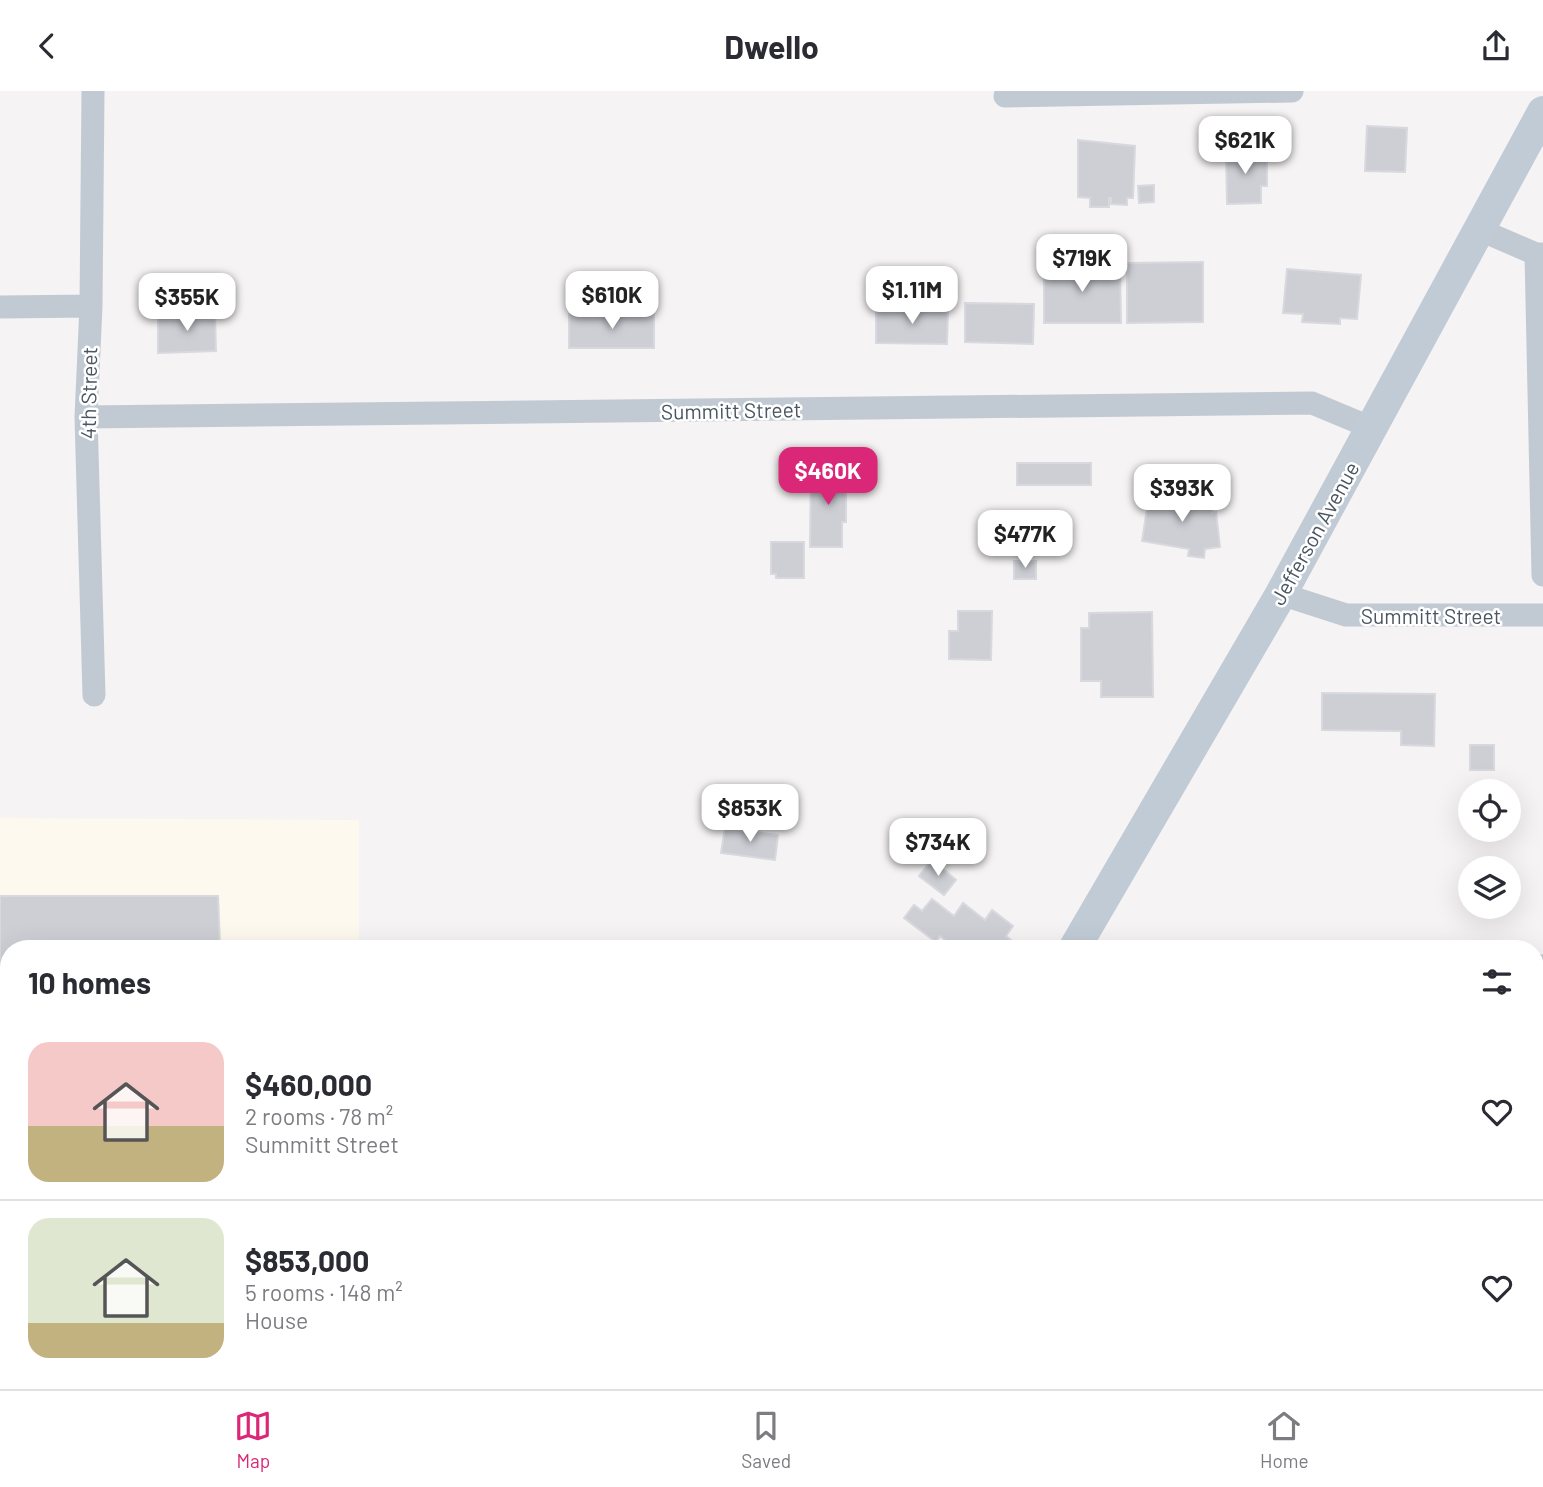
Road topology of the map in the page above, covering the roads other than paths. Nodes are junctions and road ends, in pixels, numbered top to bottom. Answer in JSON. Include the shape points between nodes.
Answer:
{"nodes":[{"id":1,"x":93,"y":91,"type":"edge"},
{"id":2,"x":1292,"y":91,"type":"edge"},
{"id":3,"x":1005,"y":96,"type":"dead end"},
{"id":4,"x":1543,"y":112,"type":"edge"},
{"id":5,"x":1478,"y":229,"type":"junction"},
{"id":6,"x":1539,"y":254,"type":"edge"},
{"id":7,"x":91,"y":306,"type":"junction"},
{"id":8,"x":0,"y":307,"type":"edge"},
{"id":9,"x":86,"y":417,"type":"junction"},
{"id":10,"x":1372,"y":428,"type":"junction"},
{"id":11,"x":1543,"y":575,"type":"edge"},
{"id":12,"x":1281,"y":594,"type":"junction"},
{"id":13,"x":1543,"y":615,"type":"edge"},
{"id":14,"x":94,"y":695,"type":"dead end"},
{"id":15,"x":1079,"y":940,"type":"edge"}],
"edges":[{"from":1,"to":7,"type":"street","name":"4th Street"},
{"from":2,"to":3,"type":"street"},
{"from":4,"to":5,"type":"street","name":"Jefferson Avenue"},
{"from":5,"to":6,"type":"street"},
{"from":5,"to":10,"type":"street","name":"Jefferson Avenue"},
{"from":6,"to":11,"type":"street"},
{"from":7,"to":8,"type":"street"},
{"from":7,"to":9,"type":"street","name":"4th Street"},
{"from":9,"to":10,"type":"street","name":"Summitt Street","via":[[1312,403]]},
{"from":9,"to":14,"type":"street","name":"4th Street"},
{"from":10,"to":12,"type":"street","name":"Jefferson Avenue"},
{"from":12,"to":13,"type":"street","name":"Summitt Street","via":[[1346,615]]},
{"from":12,"to":15,"type":"street","name":"Jefferson Avenue"}]}
